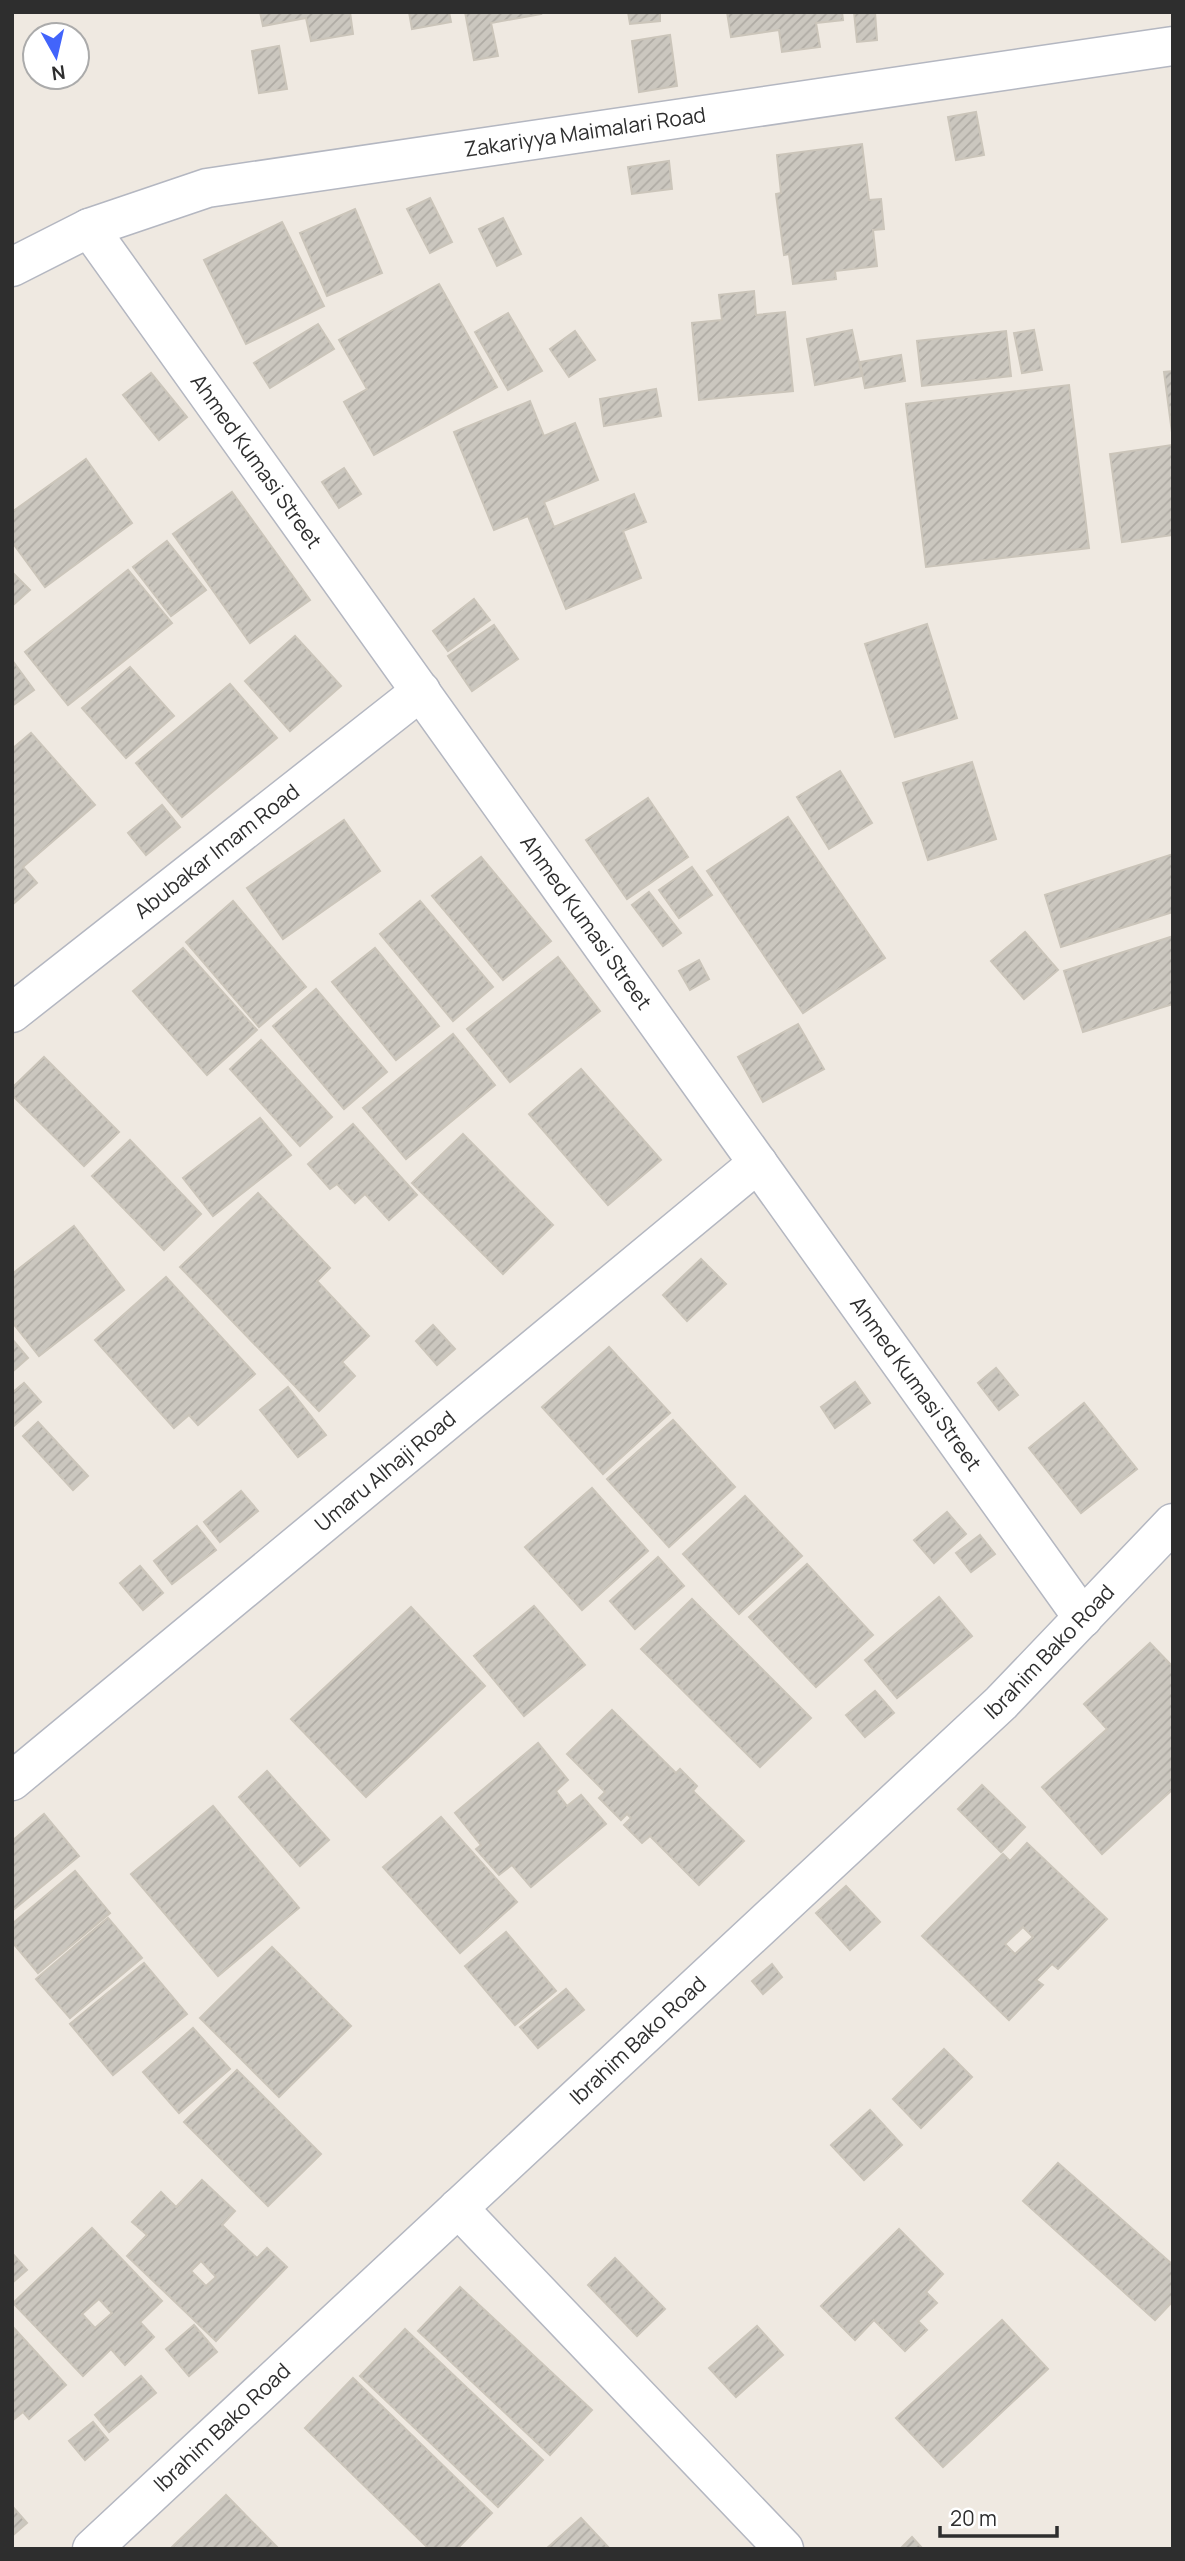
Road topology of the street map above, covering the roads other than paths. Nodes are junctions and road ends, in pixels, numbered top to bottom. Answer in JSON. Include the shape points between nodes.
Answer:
{"nodes":[{"id":1,"x":1173,"y":46,"type":"edge"},
{"id":2,"x":89,"y":228,"type":"junction"},
{"id":3,"x":12,"y":267,"type":"edge"},
{"id":4,"x":421,"y":691,"type":"junction"},
{"id":5,"x":12,"y":1013,"type":"edge"},
{"id":6,"x":758,"y":1163,"type":"junction"},
{"id":7,"x":1173,"y":1523,"type":"edge"},
{"id":8,"x":1083,"y":1618,"type":"junction"},
{"id":9,"x":12,"y":1781,"type":"edge"},
{"id":10,"x":458,"y":2208,"type":"junction"},
{"id":11,"x":93,"y":2549,"type":"edge"},
{"id":12,"x":784,"y":2549,"type":"edge"}],
"edges":[{"from":1,"to":2,"type":"street","name":"Zakariyya Maimalari Road","via":[[206,188]]},
{"from":2,"to":3,"type":"street","name":"Zakariyya Maimalari Road"},
{"from":2,"to":4,"type":"street","name":"Ahmed Kumasi Street"},
{"from":4,"to":5,"type":"street","name":"Abubakar Imam Road"},
{"from":4,"to":6,"type":"street","name":"Ahmed Kumasi Street"},
{"from":6,"to":8,"type":"street","name":"Ahmed Kumasi Street"},
{"from":6,"to":9,"type":"street","name":"Umaru Alhaji Road"},
{"from":7,"to":8,"type":"street","name":"Ibrahim Bako Road"},
{"from":8,"to":10,"type":"street","name":"Ibrahim Bako Road","via":[[1001,1703]]},
{"from":10,"to":11,"type":"street","name":"Ibrahim Bako Road"},
{"from":10,"to":12,"type":"street"}]}
